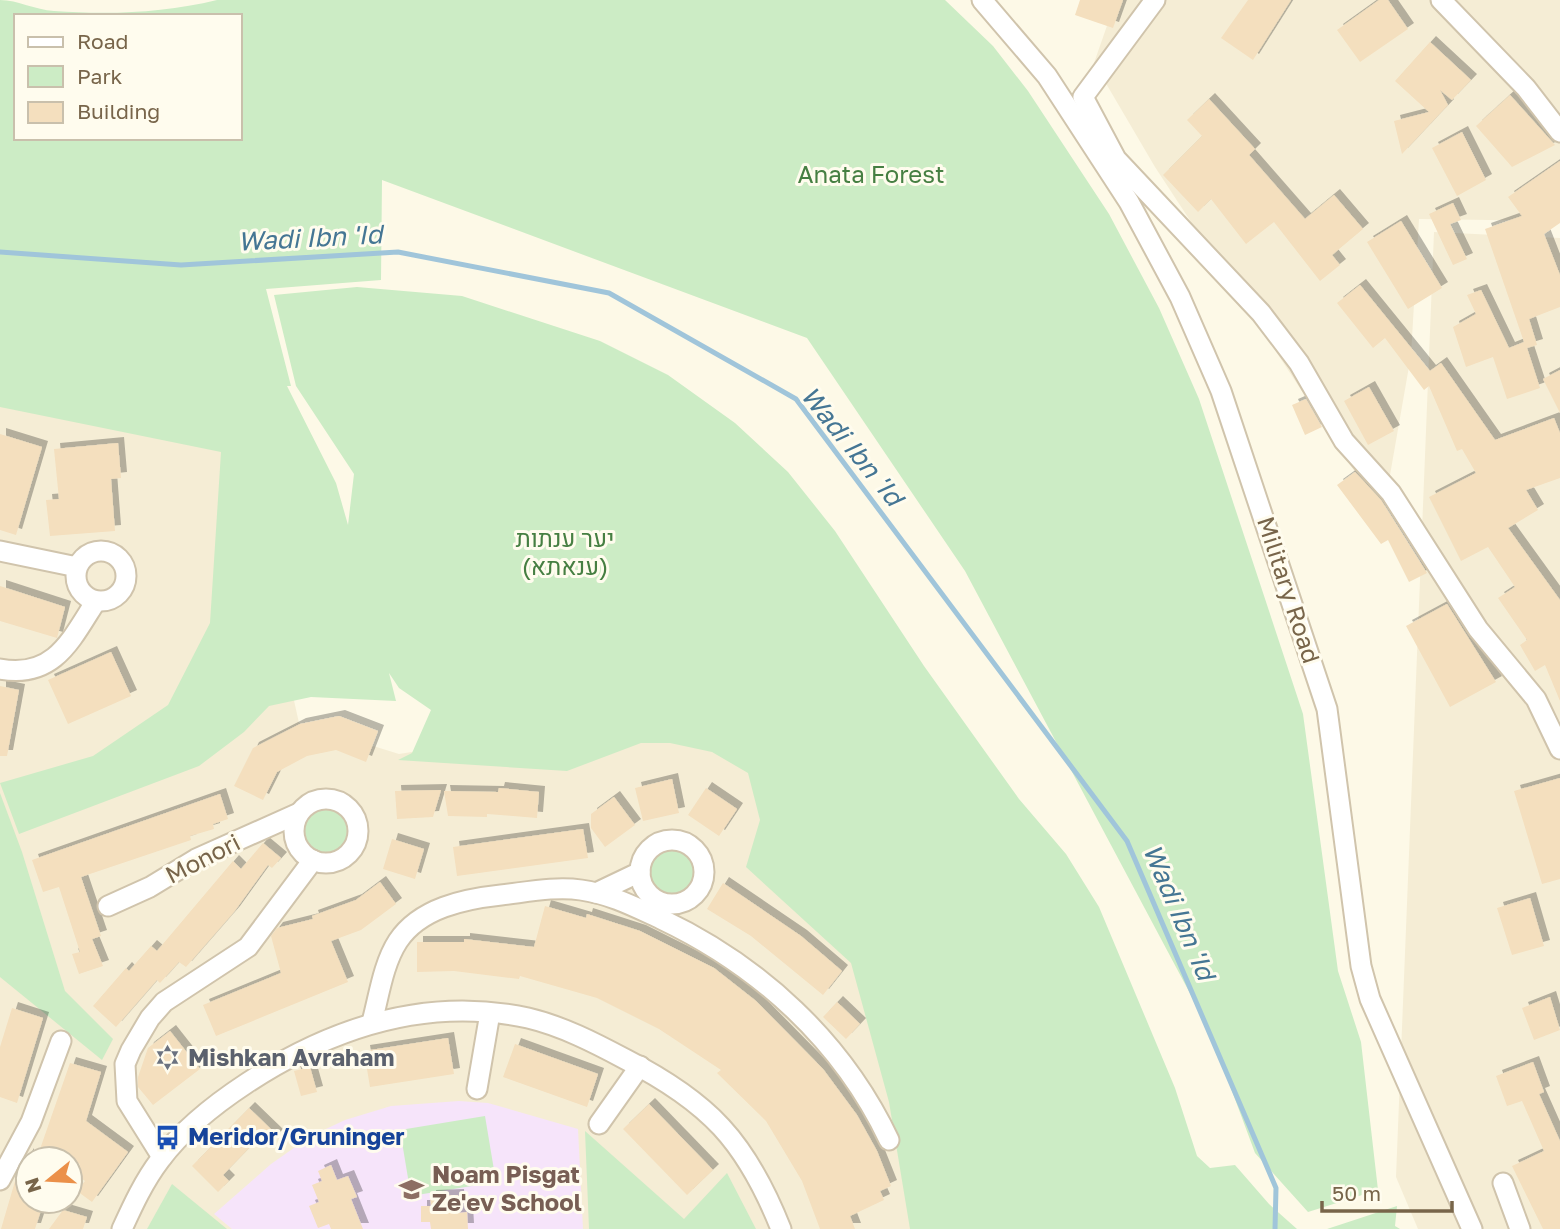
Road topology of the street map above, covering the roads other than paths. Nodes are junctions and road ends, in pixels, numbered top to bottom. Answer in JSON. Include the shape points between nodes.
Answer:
{"nodes":[{"id":1,"x":982,"y":0,"type":"edge"},
{"id":2,"x":1155,"y":0,"type":"edge"},
{"id":3,"x":1441,"y":0,"type":"edge"},
{"id":4,"x":1560,"y":132,"type":"edge"},
{"id":5,"x":0,"y":551,"type":"edge"},
{"id":6,"x":77,"y":567,"type":"junction"},
{"id":7,"x":96,"y":601,"type":"junction"},
{"id":8,"x":0,"y":669,"type":"edge"},
{"id":9,"x":1560,"y":749,"type":"edge"},
{"id":10,"x":299,"y":813,"type":"junction"},
{"id":11,"x":313,"y":860,"type":"junction"},
{"id":12,"x":640,"y":872,"type":"dead end"},
{"id":13,"x":596,"y":893,"type":"junction"},
{"id":14,"x":108,"y":906,"type":"dead end"},
{"id":15,"x":490,"y":1013,"type":"junction"},
{"id":16,"x":372,"y":1022,"type":"junction"},
{"id":17,"x":61,"y":1041,"type":"dead end"},
{"id":18,"x":640,"y":1066,"type":"junction"},
{"id":19,"x":477,"y":1088,"type":"dead end"},
{"id":20,"x":598,"y":1124,"type":"dead end"},
{"id":21,"x":889,"y":1140,"type":"dead end"},
{"id":22,"x":162,"y":1157,"type":"junction"},
{"id":23,"x":0,"y":1180,"type":"edge"},
{"id":24,"x":1503,"y":1183,"type":"dead end"},
{"id":25,"x":122,"y":1229,"type":"edge"},
{"id":26,"x":781,"y":1229,"type":"edge"},
{"id":27,"x":1472,"y":1229,"type":"edge"},
{"id":28,"x":1520,"y":1229,"type":"edge"}],
"edges":[{"from":1,"to":27,"type":"street","name":"Military Road","via":[[1047,76],[1129,202],[1180,297],[1222,391],[1327,709],[1361,966],[1370,999]]},
{"from":2,"to":9,"type":"street","via":[[1083,97],[1116,159],[1262,313],[1299,363],[1344,441],[1391,493],[1478,629],[1536,699]]},
{"from":3,"to":4,"type":"street","via":[[1526,89]]},
{"from":5,"to":6,"type":"street"},
{"from":6,"to":7,"type":"street","via":[[80,591]]},
{"from":6,"to":7,"type":"street","via":[[97,551],[122,562],[126,579],[120,593]]},
{"from":7,"to":8,"type":"street","via":[[60,653],[44,666],[19,673]]},
{"from":10,"to":11,"type":"street","via":[[297,845]]},
{"from":10,"to":11,"type":"street","via":[[317,800],[337,801],[354,815],[357,837],[346,856],[324,863]]},
{"from":10,"to":14,"type":"street","name":"Monori","via":[[196,859]]},
{"from":11,"to":22,"type":"street","via":[[248,947],[164,1002],[131,1050],[125,1064],[127,1101]]},
{"from":12,"to":13,"type":"street"},
{"from":13,"to":16,"type":"street","via":[[550,890],[486,897],[420,918],[397,943]]},
{"from":13,"to":21,"type":"street","via":[[694,935],[763,982],[825,1041],[856,1079]]},
{"from":15,"to":16,"type":"street"},
{"from":15,"to":18,"type":"street","via":[[556,1027]]},
{"from":15,"to":19,"type":"street"},
{"from":16,"to":22,"type":"street","via":[[326,1038],[276,1065],[195,1122]]},
{"from":17,"to":23,"type":"street","via":[[31,1122]]},
{"from":18,"to":20,"type":"street"},
{"from":18,"to":26,"type":"street","via":[[713,1115],[734,1138],[754,1169]]},
{"from":22,"to":25,"type":"street"},
{"from":24,"to":28,"type":"street"}]}
